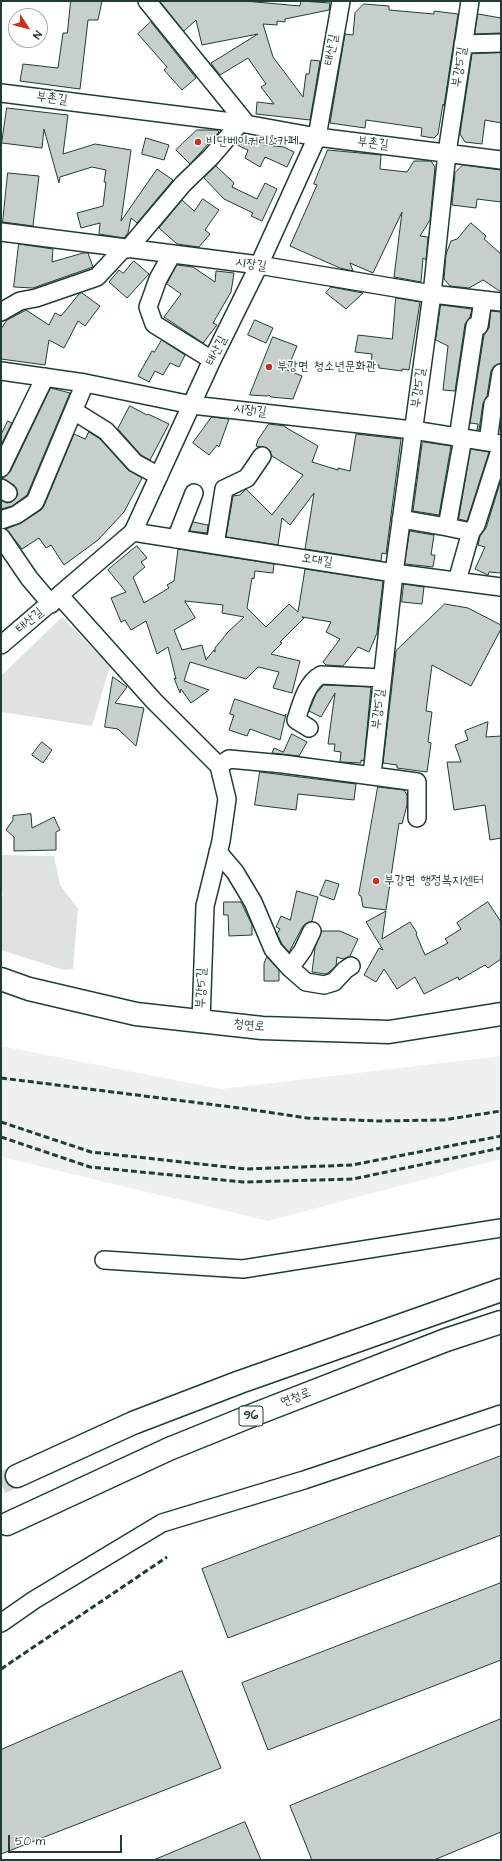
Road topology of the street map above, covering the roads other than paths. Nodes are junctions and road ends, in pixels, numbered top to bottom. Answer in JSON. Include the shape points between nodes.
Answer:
{"nodes":[{"id":1,"x":147,"y":1,"type":"edge"},
{"id":2,"x":341,"y":1,"type":"edge"},
{"id":3,"x":470,"y":1,"type":"edge"},
{"id":4,"x":501,"y":43,"type":"edge"},
{"id":5,"x":463,"y":44,"type":"junction"},
{"id":6,"x":1,"y":93,"type":"edge"},
{"id":7,"x":243,"y":123,"type":"junction"},
{"id":8,"x":317,"y":137,"type":"junction"},
{"id":9,"x":447,"y":153,"type":"junction"},
{"id":10,"x":501,"y":160,"type":"edge"},
{"id":11,"x":1,"y":232,"type":"edge"},
{"id":12,"x":126,"y":248,"type":"junction"},
{"id":13,"x":172,"y":254,"type":"junction"},
{"id":14,"x":259,"y":265,"type":"junction"},
{"id":15,"x":432,"y":294,"type":"junction"},
{"id":16,"x":483,"y":300,"type":"junction"},
{"id":17,"x":501,"y":302,"type":"edge"},
{"id":18,"x":1,"y":312,"type":"edge"},
{"id":19,"x":212,"y":360,"type":"junction"},
{"id":20,"x":1,"y":370,"type":"edge"},
{"id":21,"x":501,"y":372,"type":"edge"},
{"id":22,"x":45,"y":377,"type":"junction"},
{"id":23,"x":85,"y":383,"type":"junction"},
{"id":24,"x":499,"y":404,"type":"edge"},
{"id":25,"x":192,"y":405,"type":"junction"},
{"id":26,"x":74,"y":411,"type":"junction"},
{"id":27,"x":413,"y":430,"type":"junction"},
{"id":28,"x":461,"y":438,"type":"junction"},
{"id":29,"x":497,"y":445,"type":"edge"},
{"id":30,"x":262,"y":456,"type":"dead end"},
{"id":31,"x":1,"y":468,"type":"edge"},
{"id":32,"x":159,"y":476,"type":"junction"},
{"id":33,"x":194,"y":493,"type":"dead end"},
{"id":34,"x":401,"y":519,"type":"junction"},
{"id":35,"x":1,"y":520,"type":"edge"},
{"id":36,"x":447,"y":526,"type":"junction"},
{"id":37,"x":133,"y":532,"type":"junction"},
{"id":38,"x":471,"y":532,"type":"junction"},
{"id":39,"x":1,"y":537,"type":"edge"},
{"id":40,"x":176,"y":539,"type":"junction"},
{"id":41,"x":215,"y":545,"type":"junction"},
{"id":42,"x":394,"y":573,"type":"junction"},
{"id":43,"x":457,"y":581,"type":"junction"},
{"id":44,"x":501,"y":587,"type":"edge"},
{"id":45,"x":56,"y":600,"type":"junction"},
{"id":46,"x":1,"y":645,"type":"edge"},
{"id":47,"x":382,"y":678,"type":"junction"},
{"id":48,"x":309,"y":728,"type":"dead end"},
{"id":49,"x":219,"y":766,"type":"junction"},
{"id":50,"x":372,"y":775,"type":"junction"},
{"id":51,"x":417,"y":818,"type":"dead end"},
{"id":52,"x":218,"y":852,"type":"junction"},
{"id":53,"x":312,"y":931,"type":"dead end"},
{"id":54,"x":350,"y":966,"type":"dead end"},
{"id":55,"x":290,"y":968,"type":"junction"},
{"id":56,"x":1,"y":979,"type":"edge"},
{"id":57,"x":501,"y":1014,"type":"edge"},
{"id":58,"x":201,"y":1021,"type":"junction"},
{"id":59,"x":501,"y":1228,"type":"edge"},
{"id":60,"x":104,"y":1260,"type":"dead end"},
{"id":61,"x":501,"y":1290,"type":"edge"},
{"id":62,"x":501,"y":1322,"type":"edge"},
{"id":63,"x":501,"y":1414,"type":"edge"},
{"id":64,"x":17,"y":1476,"type":"tunnel mouth"},
{"id":65,"x":7,"y":1524,"type":"dead end"},
{"id":66,"x":1,"y":1623,"type":"edge"}],
"edges":[{"from":1,"to":7,"type":"street"},
{"from":2,"to":8,"type":"street","name":"태산길"},
{"from":3,"to":5,"type":"street","name":"부강5길"},
{"from":4,"to":5,"type":"street"},
{"from":5,"to":9,"type":"street","name":"부강5길"},
{"from":6,"to":7,"type":"street","name":"부촌길"},
{"from":7,"to":8,"type":"street","name":"부촌길"},
{"from":7,"to":12,"type":"street","via":[[182,184]]},
{"from":8,"to":9,"type":"street","name":"부촌길"},
{"from":8,"to":14,"type":"street","name":"태산길"},
{"from":9,"to":10,"type":"street","name":"부촌길"},
{"from":9,"to":15,"type":"street","name":"부강5길"},
{"from":11,"to":12,"type":"street","name":"시장길"},
{"from":12,"to":13,"type":"street","name":"시장길"},
{"from":12,"to":18,"type":"street","via":[[97,277],[20,301]]},
{"from":13,"to":14,"type":"street","name":"시장길"},
{"from":13,"to":19,"type":"street","via":[[158,279],[148,307],[154,324]]},
{"from":14,"to":15,"type":"street","name":"시장길"},
{"from":14,"to":19,"type":"street","name":"태산길"},
{"from":15,"to":16,"type":"street","name":"시장길"},
{"from":15,"to":27,"type":"street","name":"부강5길"},
{"from":16,"to":17,"type":"street","name":"시장길"},
{"from":16,"to":28,"type":"street","via":[[479,326],[475,326]]},
{"from":19,"to":25,"type":"street","name":"태산길"},
{"from":20,"to":22,"type":"street","name":"시장1길"},
{"from":21,"to":24,"type":"street"},
{"from":22,"to":23,"type":"street","name":"시장1길"},
{"from":22,"to":31,"type":"street"},
{"from":23,"to":25,"type":"street","name":"시장1길"},
{"from":23,"to":26,"type":"street"},
{"from":24,"to":29,"type":"street","via":[[493,404]]},
{"from":25,"to":27,"type":"street","name":"시장1길"},
{"from":25,"to":32,"type":"street","name":"태산길"},
{"from":26,"to":32,"type":"street","via":[[106,431],[134,464]]},
{"from":26,"to":35,"type":"street","via":[[35,502]]},
{"from":27,"to":28,"type":"street","name":"시장1길"},
{"from":27,"to":34,"type":"street","name":"부강5길"},
{"from":28,"to":29,"type":"street","name":"시장1길"},
{"from":28,"to":36,"type":"street"},
{"from":29,"to":38,"type":"street","via":[[476,525]]},
{"from":30,"to":41,"type":"street","via":[[247,478],[224,489]]},
{"from":32,"to":37,"type":"street","name":"태산길"},
{"from":33,"to":40,"type":"street"},
{"from":34,"to":36,"type":"street"},
{"from":34,"to":42,"type":"street","name":"부강5길"},
{"from":36,"to":38,"type":"street"},
{"from":37,"to":40,"type":"street","name":"오대길"},
{"from":37,"to":45,"type":"street","name":"태산길"},
{"from":38,"to":43,"type":"street"},
{"from":39,"to":45,"type":"street","via":[[30,578]]},
{"from":40,"to":41,"type":"street","name":"오대길"},
{"from":41,"to":42,"type":"street","name":"오대길"},
{"from":42,"to":43,"type":"street","name":"오대길"},
{"from":42,"to":47,"type":"street","name":"부강5길"},
{"from":43,"to":44,"type":"street","name":"오대길"},
{"from":45,"to":46,"type":"street","name":"태산길"},
{"from":45,"to":49,"type":"street"},
{"from":47,"to":48,"type":"street","via":[[321,675],[314,679],[296,720]]},
{"from":47,"to":50,"type":"street","name":"부강5길"},
{"from":49,"to":50,"type":"street","via":[[229,759]]},
{"from":49,"to":52,"type":"street","name":"부강5길","via":[[227,799]]},
{"from":50,"to":51,"type":"street","via":[[417,782]]},
{"from":52,"to":55,"type":"street","via":[[235,872],[253,902],[273,949]]},
{"from":52,"to":58,"type":"street","name":"부강5길","via":[[205,906]]},
{"from":53,"to":55,"type":"street"},
{"from":54,"to":55,"type":"street","via":[[334,982],[324,985],[306,982]]},
{"from":56,"to":58,"type":"main road","name":"청연로","via":[[29,989],[136,1014]]},
{"from":57,"to":58,"type":"main road","name":"청연로","via":[[389,1032],[262,1028]]},
{"from":59,"to":60,"type":"street","via":[[243,1269]]},
{"from":61,"to":64,"type":"main road","via":[[240,1382],[133,1423]]},
{"from":62,"to":65,"type":"main road","name":"연청로","number":"96","via":[[446,1340],[169,1449]]},
{"from":63,"to":66,"type":"street","via":[[304,1480],[162,1523],[34,1600]]}]}
